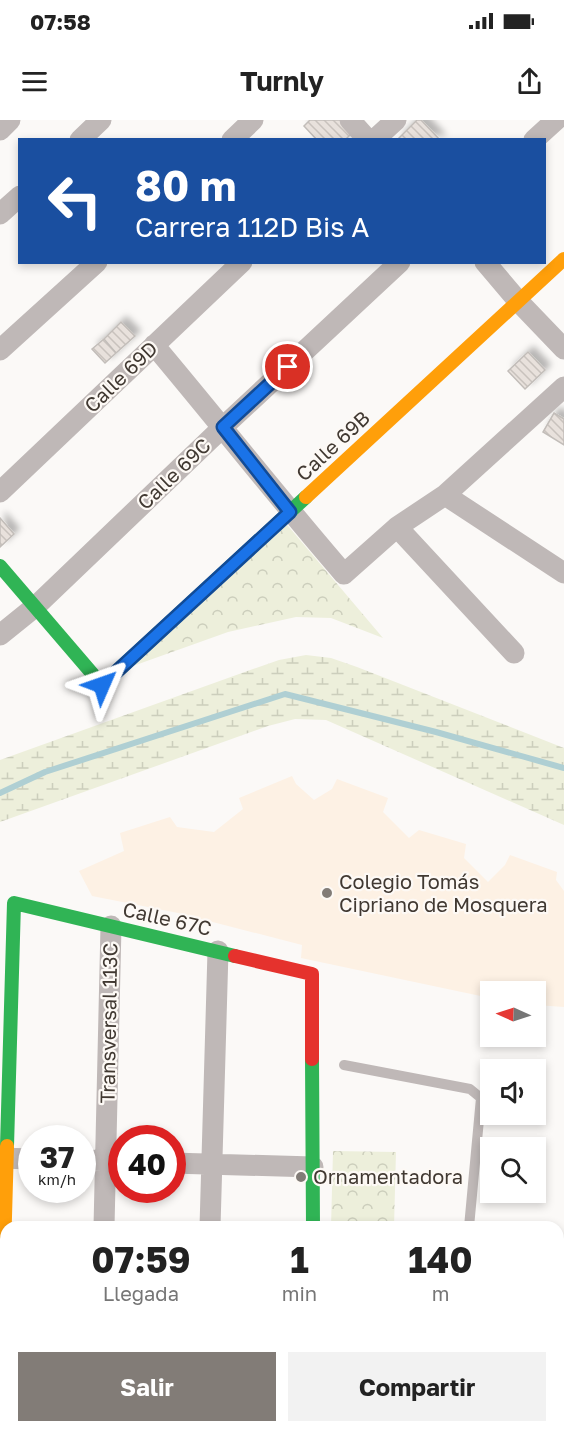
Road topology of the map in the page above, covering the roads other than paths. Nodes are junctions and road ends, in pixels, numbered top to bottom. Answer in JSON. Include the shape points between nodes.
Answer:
{"nodes":[{"id":1,"x":10,"y":120,"type":"edge"},
{"id":2,"x":101,"y":120,"type":"edge"},
{"id":3,"x":253,"y":120,"type":"edge"},
{"id":4,"x":350,"y":120,"type":"edge"},
{"id":5,"x":396,"y":120,"type":"edge"},
{"id":6,"x":556,"y":120,"type":"edge"},
{"id":7,"x":0,"y":130,"type":"edge"},
{"id":8,"x":82,"y":138,"type":"edge"},
{"id":9,"x":234,"y":138,"type":"edge"},
{"id":10,"x":366,"y":138,"type":"edge"},
{"id":11,"x":376,"y":138,"type":"edge"},
{"id":12,"x":536,"y":138,"type":"edge"},
{"id":13,"x":18,"y":198,"type":"edge"},
{"id":14,"x":0,"y":214,"type":"edge"},
{"id":15,"x":564,"y":259,"type":"edge"},
{"id":16,"x":95,"y":264,"type":"edge"},
{"id":17,"x":240,"y":264,"type":"edge"},
{"id":18,"x":398,"y":264,"type":"edge"},
{"id":19,"x":487,"y":264,"type":"edge"},
{"id":20,"x":518,"y":302,"type":"junction"},
{"id":21,"x":154,"y":345,"type":"junction"},
{"id":22,"x":564,"y":349,"type":"edge"},
{"id":23,"x":0,"y":350,"type":"edge"},
{"id":24,"x":564,"y":387,"type":"edge"},
{"id":25,"x":223,"y":427,"type":"junction"},
{"id":26,"x":0,"y":492,"type":"edge"},
{"id":27,"x":445,"y":495,"type":"junction"},
{"id":28,"x":290,"y":512,"type":"junction"},
{"id":29,"x":397,"y":527,"type":"junction"},
{"id":30,"x":0,"y":567,"type":"edge"},
{"id":31,"x":562,"y":568,"type":"edge"},
{"id":32,"x":36,"y":606,"type":"junction"},
{"id":33,"x":0,"y":635,"type":"edge"},
{"id":34,"x":514,"y":653,"type":"dead end"},
{"id":35,"x":111,"y":926,"type":"junction"},
{"id":36,"x":218,"y":951,"type":"junction"},
{"id":37,"x":344,"y":1065,"type":"dead end"},
{"id":38,"x":114,"y":1125,"type":"edge"},
{"id":39,"x":3,"y":1158,"type":"edge"},
{"id":40,"x":18,"y":1159,"type":"edge"},
{"id":41,"x":186,"y":1163,"type":"edge"},
{"id":42,"x":212,"y":1164,"type":"junction"},
{"id":43,"x":313,"y":1167,"type":"junction"},
{"id":44,"x":108,"y":1201,"type":"edge"},
{"id":45,"x":3,"y":1221,"type":"edge"},
{"id":46,"x":105,"y":1221,"type":"edge"},
{"id":47,"x":210,"y":1221,"type":"edge"},
{"id":48,"x":313,"y":1221,"type":"edge"},
{"id":49,"x":470,"y":1221,"type":"edge"}],
"edges":[{"from":1,"to":7,"type":"street"},
{"from":2,"to":8,"type":"street"},
{"from":3,"to":9,"type":"street"},
{"from":4,"to":10,"type":"street"},
{"from":5,"to":11,"type":"street"},
{"from":6,"to":12,"type":"street"},
{"from":13,"to":14,"type":"street"},
{"from":15,"to":20,"type":"street","name":"Calle 69B"},
{"from":16,"to":23,"type":"street"},
{"from":17,"to":21,"type":"street","name":"Calle 69D"},
{"from":18,"to":25,"type":"street","name":"Calle 69C"},
{"from":19,"to":20,"type":"street"},
{"from":20,"to":22,"type":"street"},
{"from":20,"to":28,"type":"street","name":"Calle 69B"},
{"from":21,"to":25,"type":"street"},
{"from":21,"to":26,"type":"street","name":"Calle 69D"},
{"from":24,"to":27,"type":"street"},
{"from":25,"to":28,"type":"street"},
{"from":25,"to":32,"type":"street","name":"Calle 69C"},
{"from":27,"to":29,"type":"street"},
{"from":27,"to":31,"type":"street"},
{"from":28,"to":29,"type":"street","via":[[344,574]]},
{"from":28,"to":32,"type":"street","name":"Calle 69B","via":[[102,685]]},
{"from":29,"to":34,"type":"street"},
{"from":30,"to":32,"type":"street"},
{"from":32,"to":33,"type":"street","name":"Calle 69C"},
{"from":35,"to":36,"type":"street","name":"Calle 67C"},
{"from":35,"to":38,"type":"street","name":"Transversal 113C"},
{"from":35,"to":39,"type":"street","name":"Calle 67C","via":[[14,903]]},
{"from":36,"to":42,"type":"street"},
{"from":36,"to":43,"type":"street","name":"Calle 67C","via":[[312,974]]},
{"from":37,"to":49,"type":"lane","via":[[470,1089],[481,1098]]},
{"from":39,"to":40,"type":"street"},
{"from":39,"to":45,"type":"street"},
{"from":41,"to":42,"type":"street"},
{"from":42,"to":43,"type":"street"},
{"from":42,"to":47,"type":"street"},
{"from":43,"to":48,"type":"street"},
{"from":44,"to":46,"type":"street","name":"Transversal 113C"}]}
